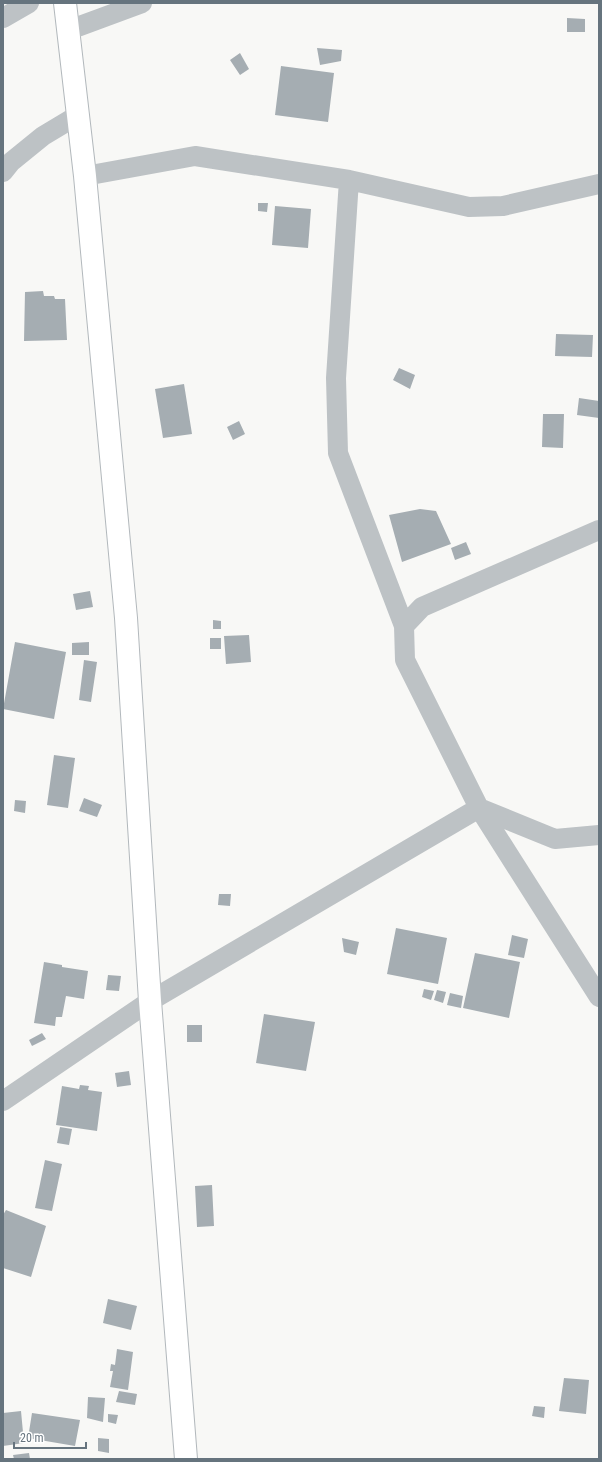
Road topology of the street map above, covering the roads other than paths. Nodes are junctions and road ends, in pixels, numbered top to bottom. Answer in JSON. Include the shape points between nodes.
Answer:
{"nodes":[{"id":1,"x":29,"y":3,"type":"edge"},
{"id":2,"x":65,"y":3,"type":"edge"},
{"id":3,"x":142,"y":3,"type":"edge"},
{"id":4,"x":3,"y":18,"type":"edge"},
{"id":5,"x":69,"y":30,"type":"junction"},
{"id":6,"x":78,"y":115,"type":"junction"},
{"id":7,"x":3,"y":172,"type":"edge"},
{"id":8,"x":86,"y":176,"type":"junction"},
{"id":9,"x":349,"y":180,"type":"junction"},
{"id":10,"x":599,"y":184,"type":"edge"},
{"id":11,"x":599,"y":530,"type":"edge"},
{"id":12,"x":404,"y":626,"type":"junction"},
{"id":13,"x":479,"y":808,"type":"junction"},
{"id":14,"x":599,"y":835,"type":"edge"},
{"id":15,"x":599,"y":998,"type":"edge"},
{"id":16,"x":150,"y":1001,"type":"junction"},
{"id":17,"x":3,"y":1101,"type":"edge"},
{"id":18,"x":186,"y":1459,"type":"edge"}],
"edges":[{"from":1,"to":4,"type":"street"},
{"from":2,"to":5,"type":"street"},
{"from":3,"to":5,"type":"street"},
{"from":5,"to":6,"type":"street"},
{"from":6,"to":7,"type":"street","via":[[43,136],[11,162]]},
{"from":6,"to":8,"type":"street"},
{"from":8,"to":9,"type":"street","via":[[195,156]]},
{"from":8,"to":16,"type":"street","via":[[126,618]]},
{"from":9,"to":10,"type":"street","via":[[469,207],[503,206]]},
{"from":9,"to":12,"type":"street","via":[[336,378],[338,454]]},
{"from":11,"to":12,"type":"street","via":[[422,607]]},
{"from":12,"to":13,"type":"street","via":[[405,660]]},
{"from":13,"to":14,"type":"street","via":[[555,839]]},
{"from":13,"to":15,"type":"street"},
{"from":13,"to":16,"type":"street"},
{"from":16,"to":17,"type":"street"},
{"from":16,"to":18,"type":"street"}]}
